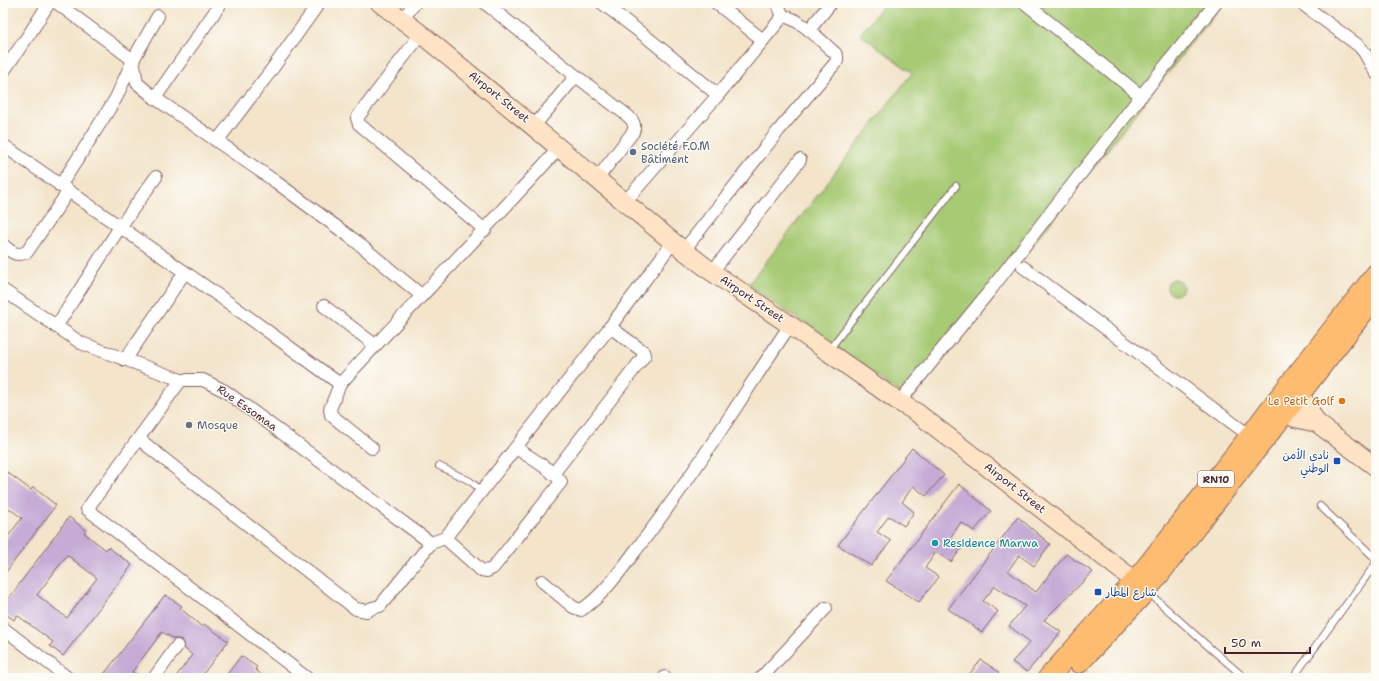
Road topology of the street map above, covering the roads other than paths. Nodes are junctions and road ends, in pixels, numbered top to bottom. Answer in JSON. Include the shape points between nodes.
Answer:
{"nodes":[{"id":1,"x":49,"y":3,"type":"edge"},
{"id":2,"x":57,"y":3,"type":"edge"},
{"id":3,"x":221,"y":3,"type":"edge"},
{"id":4,"x":319,"y":3,"type":"edge"},
{"id":5,"x":380,"y":3,"type":"edge"},
{"id":6,"x":415,"y":3,"type":"edge"},
{"id":7,"x":485,"y":3,"type":"edge"},
{"id":8,"x":602,"y":3,"type":"edge"},
{"id":9,"x":716,"y":3,"type":"edge"},
{"id":10,"x":777,"y":3,"type":"edge"},
{"id":11,"x":831,"y":3,"type":"edge"},
{"id":12,"x":1025,"y":3,"type":"edge"},
{"id":13,"x":1216,"y":3,"type":"edge"},
{"id":14,"x":1301,"y":3,"type":"edge"},
{"id":15,"x":158,"y":16,"type":"dead end"},
{"id":16,"x":783,"y":16,"type":"junction"},
{"id":17,"x":402,"y":20,"type":"junction"},
{"id":18,"x":809,"y":30,"type":"junction"},
{"id":19,"x":421,"y":34,"type":"junction"},
{"id":20,"x":763,"y":40,"type":"junction"},
{"id":21,"x":133,"y":60,"type":"junction"},
{"id":22,"x":4,"y":67,"type":"edge"},
{"id":23,"x":1376,"y":73,"type":"edge"},
{"id":24,"x":576,"y":76,"type":"junction"},
{"id":25,"x":718,"y":95,"type":"junction"},
{"id":26,"x":1141,"y":96,"type":"junction"},
{"id":27,"x":155,"y":98,"type":"junction"},
{"id":28,"x":534,"y":126,"type":"junction"},
{"id":29,"x":217,"y":141,"type":"junction"},
{"id":30,"x":3,"y":145,"type":"edge"},
{"id":31,"x":559,"y":148,"type":"junction"},
{"id":32,"x":800,"y":160,"type":"dead end"},
{"id":33,"x":156,"y":177,"type":"dead end"},
{"id":34,"x":597,"y":179,"type":"junction"},
{"id":35,"x":956,"y":186,"type":"dead end"},
{"id":36,"x":64,"y":189,"type":"junction"},
{"id":37,"x":624,"y":203,"type":"junction"},
{"id":38,"x":120,"y":227,"type":"junction"},
{"id":39,"x":485,"y":230,"type":"junction"},
{"id":40,"x":3,"y":245,"type":"edge"},
{"id":41,"x":678,"y":246,"type":"junction"},
{"id":42,"x":1023,"y":267,"type":"dead end"},
{"id":43,"x":185,"y":272,"type":"junction"},
{"id":44,"x":712,"y":272,"type":"junction"},
{"id":45,"x":1376,"y":274,"type":"edge"},
{"id":46,"x":3,"y":290,"type":"edge"},
{"id":47,"x":421,"y":295,"type":"junction"},
{"id":48,"x":1376,"y":296,"type":"edge"},
{"id":49,"x":324,"y":306,"type":"dead end"},
{"id":50,"x":790,"y":325,"type":"junction"},
{"id":51,"x":56,"y":327,"type":"junction"},
{"id":52,"x":610,"y":327,"type":"junction"},
{"id":53,"x":375,"y":345,"type":"junction"},
{"id":54,"x":828,"y":351,"type":"junction"},
{"id":55,"x":125,"y":360,"type":"junction"},
{"id":56,"x":181,"y":380,"type":"junction"},
{"id":57,"x":340,"y":384,"type":"junction"},
{"id":58,"x":1294,"y":390,"type":"junction"},
{"id":59,"x":899,"y":402,"type":"junction"},
{"id":60,"x":1279,"y":409,"type":"junction"},
{"id":61,"x":1317,"y":424,"type":"junction"},
{"id":62,"x":1250,"y":436,"type":"junction"},
{"id":63,"x":139,"y":439,"type":"junction"},
{"id":64,"x":372,"y":448,"type":"dead end"},
{"id":65,"x":516,"y":448,"type":"junction"},
{"id":66,"x":439,"y":466,"type":"dead end"},
{"id":67,"x":1376,"y":467,"type":"edge"},
{"id":68,"x":553,"y":474,"type":"junction"},
{"id":69,"x":482,"y":491,"type":"junction"},
{"id":70,"x":1320,"y":506,"type":"dead end"},
{"id":71,"x":445,"y":538,"type":"junction"},
{"id":72,"x":431,"y":543,"type":"junction"},
{"id":73,"x":1376,"y":559,"type":"edge"},
{"id":74,"x":1376,"y":563,"type":"edge"},
{"id":75,"x":542,"y":581,"type":"dead end"},
{"id":76,"x":1141,"y":585,"type":"junction"},
{"id":77,"x":826,"y":608,"type":"dead end"},
{"id":78,"x":3,"y":628,"type":"edge"},
{"id":79,"x":177,"y":646,"type":"dead end"},
{"id":80,"x":68,"y":678,"type":"edge"},
{"id":81,"x":154,"y":678,"type":"edge"},
{"id":82,"x":307,"y":678,"type":"edge"},
{"id":83,"x":761,"y":678,"type":"edge"},
{"id":84,"x":1048,"y":678,"type":"edge"},
{"id":85,"x":1066,"y":678,"type":"edge"},
{"id":86,"x":1245,"y":678,"type":"edge"},
{"id":87,"x":1293,"y":678,"type":"edge"}],
"edges":[{"from":1,"to":22,"type":"street"},
{"from":2,"to":21,"type":"street"},
{"from":3,"to":27,"type":"street"},
{"from":4,"to":29,"type":"street"},
{"from":5,"to":17,"type":"street","name":"Airport Street"},
{"from":6,"to":17,"type":"street"},
{"from":7,"to":24,"type":"street"},
{"from":8,"to":25,"type":"street"},
{"from":9,"to":20,"type":"street"},
{"from":10,"to":16,"type":"street"},
{"from":11,"to":18,"type":"street"},
{"from":12,"to":26,"type":"street"},
{"from":13,"to":26,"type":"street"},
{"from":14,"to":23,"type":"street","via":[[1359,46]]},
{"from":15,"to":21,"type":"street"},
{"from":16,"to":18,"type":"street","via":[[792,18]]},
{"from":16,"to":20,"type":"street"},
{"from":17,"to":19,"type":"street","name":"Airport Street"},
{"from":18,"to":41,"type":"street","via":[[835,53],[837,62]]},
{"from":19,"to":28,"type":"street","name":"Airport Street"},
{"from":19,"to":39,"type":"street","via":[[357,118],[360,124]]},
{"from":20,"to":25,"type":"street"},
{"from":21,"to":27,"type":"street","via":[[137,83]]},
{"from":21,"to":36,"type":"street","via":[[116,98],[84,149]]},
{"from":24,"to":28,"type":"street"},
{"from":24,"to":34,"type":"street","via":[[628,116],[634,126],[630,136]]},
{"from":25,"to":37,"type":"street"},
{"from":26,"to":59,"type":"street","via":[[988,293]]},
{"from":27,"to":29,"type":"street"},
{"from":28,"to":31,"type":"street","name":"Airport Street"},
{"from":29,"to":47,"type":"street","via":[[352,239]]},
{"from":30,"to":36,"type":"street"},
{"from":31,"to":34,"type":"street","name":"Airport Street"},
{"from":31,"to":39,"type":"street"},
{"from":32,"to":44,"type":"street"},
{"from":33,"to":38,"type":"street"},
{"from":34,"to":37,"type":"street","name":"Airport Street"},
{"from":35,"to":54,"type":"lane"},
{"from":36,"to":38,"type":"street"},
{"from":36,"to":40,"type":"street","via":[[27,252],[17,254]]},
{"from":37,"to":41,"type":"street","name":"Airport Street"},
{"from":38,"to":43,"type":"street"},
{"from":38,"to":51,"type":"street"},
{"from":39,"to":47,"type":"street"},
{"from":41,"to":44,"type":"street","name":"Airport Street"},
{"from":41,"to":52,"type":"street"},
{"from":42,"to":62,"type":"street"},
{"from":43,"to":55,"type":"street"},
{"from":43,"to":57,"type":"street"},
{"from":44,"to":50,"type":"street","name":"Airport Street"},
{"from":45,"to":58,"type":"main road","number":"RN10"},
{"from":46,"to":51,"type":"street","name":"Rue Essomaa"},
{"from":47,"to":53,"type":"street"},
{"from":48,"to":58,"type":"main road","number":"RN10"},
{"from":49,"to":53,"type":"street"},
{"from":50,"to":54,"type":"street","name":"Airport Street"},
{"from":50,"to":75,"type":"street","via":[[661,517],[596,599],[581,610],[573,608]]},
{"from":51,"to":55,"type":"street","name":"Rue Essomaa","via":[[81,343]]},
{"from":52,"to":65,"type":"street"},
{"from":52,"to":68,"type":"street","via":[[645,354]]},
{"from":53,"to":57,"type":"street"},
{"from":54,"to":59,"type":"street","name":"Airport Street"},
{"from":55,"to":56,"type":"street","name":"Rue Essomaa"},
{"from":56,"to":63,"type":"street"},
{"from":56,"to":72,"type":"street","name":"Rue Essomaa","via":[[204,380],[225,391]]},
{"from":57,"to":64,"type":"street","via":[[330,409],[331,415]]},
{"from":58,"to":60,"type":"main road","number":"RN10"},
{"from":58,"to":61,"type":"street"},
{"from":59,"to":76,"type":"street","name":"Airport Street","via":[[916,412]]},
{"from":60,"to":61,"type":"street"},
{"from":60,"to":62,"type":"main road","number":"RN10"},
{"from":60,"to":76,"type":"main road","number":"RN10"},
{"from":61,"to":67,"type":"street"},
{"from":62,"to":76,"type":"main road","number":"RN10"},
{"from":63,"to":72,"type":"street","via":[[356,609],[367,611],[380,606]]},
{"from":63,"to":82,"type":"street","via":[[87,509]]},
{"from":65,"to":68,"type":"street"},
{"from":65,"to":69,"type":"street"},
{"from":66,"to":69,"type":"lane","via":[[470,481]]},
{"from":68,"to":71,"type":"street","via":[[561,482],[494,568],[481,570]]},
{"from":69,"to":71,"type":"street"},
{"from":70,"to":73,"type":"lane"},
{"from":71,"to":72,"type":"street"},
{"from":74,"to":87,"type":"lane"},
{"from":76,"to":84,"type":"main road","number":"RN10"},
{"from":76,"to":85,"type":"main road","number":"RN10"},
{"from":76,"to":86,"type":"lane"},
{"from":77,"to":83,"type":"street"},
{"from":78,"to":80,"type":"street"},
{"from":79,"to":81,"type":"street"}]}
